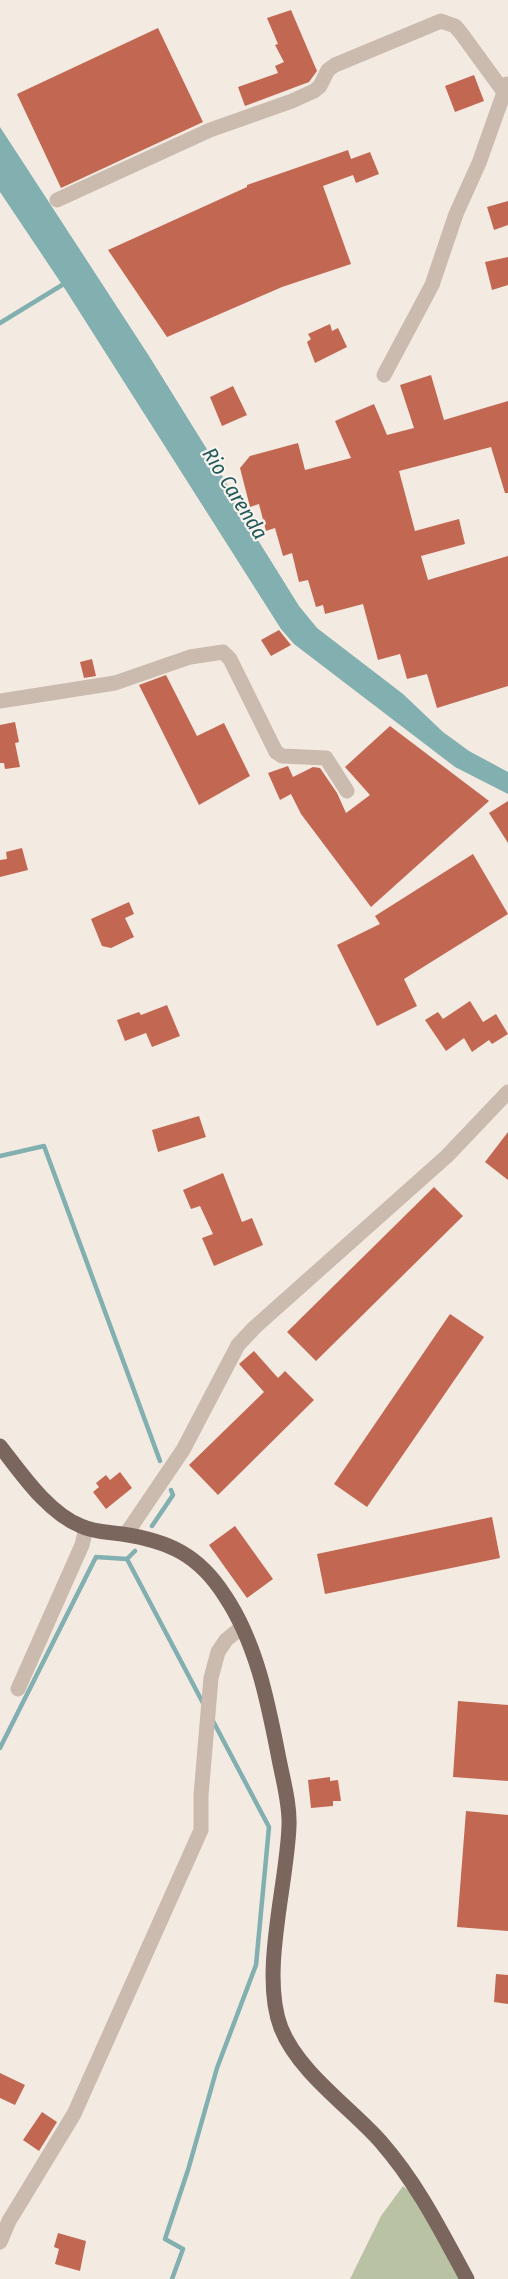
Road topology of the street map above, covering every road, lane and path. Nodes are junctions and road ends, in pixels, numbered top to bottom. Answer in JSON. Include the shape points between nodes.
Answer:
{"nodes":[{"id":1,"x":506,"y":87,"type":"edge"},
{"id":2,"x":57,"y":200,"type":"dead end"},
{"id":3,"x":384,"y":375,"type":"dead end"},
{"id":4,"x":0,"y":701,"type":"edge"},
{"id":5,"x":348,"y":791,"type":"dead end"},
{"id":6,"x":508,"y":1092,"type":"edge"},
{"id":7,"x":0,"y":1446,"type":"edge"},
{"id":8,"x":86,"y":1528,"type":"junction"},
{"id":9,"x":126,"y":1534,"type":"junction"},
{"id":10,"x":242,"y":1626,"type":"junction"},
{"id":11,"x":18,"y":1689,"type":"dead end"},
{"id":12,"x":0,"y":2242,"type":"edge"},
{"id":13,"x":467,"y":2279,"type":"edge"}],
"edges":[{"from":1,"to":2,"type":"street","via":[[461,33],[441,21],[335,65],[314,91],[210,130]]},
{"from":1,"to":3,"type":"street","via":[[432,285]]},
{"from":4,"to":5,"type":"street","via":[[115,683],[190,657],[223,652],[276,752],[282,756],[326,758]]},
{"from":6,"to":9,"type":"street","via":[[447,1156],[238,1345],[183,1450]]},
{"from":7,"to":8,"type":"main road","via":[[28,1483],[54,1508]]},
{"from":8,"to":9,"type":"main road"},
{"from":8,"to":11,"type":"street"},
{"from":9,"to":10,"type":"main road","via":[[179,1549],[193,1558],[209,1572]]},
{"from":10,"to":12,"type":"street","via":[[218,1652],[211,1678],[201,1830],[74,2114]]},
{"from":10,"to":13,"type":"main road","via":[[266,1694],[289,1824],[273,1980],[282,2030],[311,2072],[406,2171]]}]}
